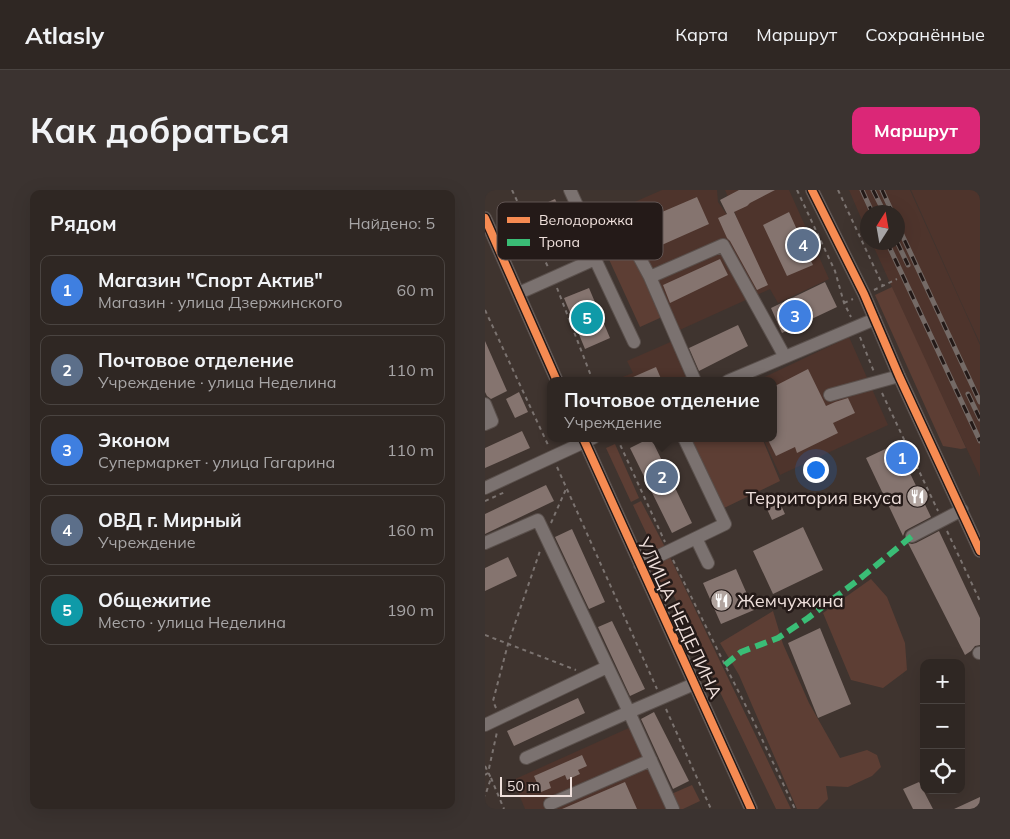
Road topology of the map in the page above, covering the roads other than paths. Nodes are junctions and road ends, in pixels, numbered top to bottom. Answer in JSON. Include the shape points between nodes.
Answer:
{"nodes":[{"id":1,"x":570,"y":190,"type":"edge"},
{"id":2,"x":812,"y":190,"type":"edge"},
{"id":3,"x":575,"y":202,"type":"edge"},
{"id":4,"x":485,"y":218,"type":"edge"},
{"id":5,"x":490,"y":239,"type":"edge"},
{"id":6,"x":497,"y":252,"type":"edge"},
{"id":7,"x":501,"y":260,"type":"edge"},
{"id":8,"x":593,"y":260,"type":"edge"},
{"id":9,"x":595,"y":260,"type":"edge"},
{"id":10,"x":641,"y":260,"type":"edge"},
{"id":11,"x":650,"y":277,"type":"junction"},
{"id":12,"x":519,"y":293,"type":"junction"},
{"id":13,"x":875,"y":318,"type":"junction"},
{"id":14,"x":634,"y":342,"type":"dead end"},
{"id":15,"x":785,"y":357,"type":"junction"},
{"id":16,"x":899,"y":376,"type":"junction"},
{"id":17,"x":555,"y":377,"type":"edge"},
{"id":18,"x":693,"y":377,"type":"edge"},
{"id":19,"x":737,"y":377,"type":"edge"},
{"id":20,"x":829,"y":395,"type":"dead end"},
{"id":21,"x":485,"y":404,"type":"edge"},
{"id":22,"x":485,"y":424,"type":"edge"},
{"id":23,"x":583,"y":442,"type":"edge"},
{"id":24,"x":588,"y":442,"type":"edge"},
{"id":25,"x":686,"y":442,"type":"edge"},
{"id":26,"x":485,"y":488,"type":"edge"},
{"id":27,"x":962,"y":510,"type":"junction"},
{"id":28,"x":912,"y":536,"type":"dead end"},
{"id":29,"x":697,"y":538,"type":"junction"},
{"id":30,"x":485,"y":543,"type":"edge"},
{"id":31,"x":980,"y":551,"type":"edge"},
{"id":32,"x":709,"y":563,"type":"dead end"},
{"id":33,"x":640,"y":565,"type":"junction"},
{"id":34,"x":607,"y":666,"type":"junction"},
{"id":35,"x":694,"y":684,"type":"junction"},
{"id":36,"x":629,"y":712,"type":"junction"},
{"id":37,"x":485,"y":725,"type":"edge"},
{"id":38,"x":525,"y":758,"type":"dead end"},
{"id":39,"x":651,"y":760,"type":"junction"},
{"id":40,"x":551,"y":804,"type":"dead end"},
{"id":41,"x":673,"y":809,"type":"edge"},
{"id":42,"x":751,"y":809,"type":"edge"}],
"edges":[{"from":1,"to":3,"type":"street"},
{"from":2,"to":13,"type":"street"},
{"from":4,"to":5,"type":"street"},
{"from":5,"to":6,"type":"street"},
{"from":7,"to":12,"type":"street"},
{"from":8,"to":12,"type":"street"},
{"from":9,"to":14,"type":"street"},
{"from":10,"to":11,"type":"street"},
{"from":11,"to":15,"type":"street","via":[[723,245]]},
{"from":11,"to":18,"type":"street"},
{"from":12,"to":17,"type":"street"},
{"from":13,"to":15,"type":"street"},
{"from":13,"to":16,"type":"street"},
{"from":15,"to":19,"type":"street"},
{"from":16,"to":20,"type":"street"},
{"from":16,"to":27,"type":"street"},
{"from":21,"to":22,"type":"street","via":[[493,421]]},
{"from":23,"to":26,"type":"street"},
{"from":24,"to":33,"type":"street","name":"УЛИЦА НЕДЕЛИНА"},
{"from":25,"to":29,"type":"street","via":[[725,524]]},
{"from":27,"to":28,"type":"street"},
{"from":27,"to":31,"type":"street"},
{"from":29,"to":32,"type":"street"},
{"from":29,"to":33,"type":"street"},
{"from":30,"to":34,"type":"street","via":[[538,520]]},
{"from":33,"to":35,"type":"street","name":"УЛИЦА НЕДЕЛИНА"},
{"from":34,"to":36,"type":"street"},
{"from":34,"to":37,"type":"street"},
{"from":35,"to":36,"type":"street"},
{"from":35,"to":42,"type":"street","name":"УЛИЦА НЕДЕЛИНА"},
{"from":36,"to":38,"type":"street"},
{"from":36,"to":39,"type":"street"},
{"from":39,"to":40,"type":"street"},
{"from":39,"to":41,"type":"street"}]}
